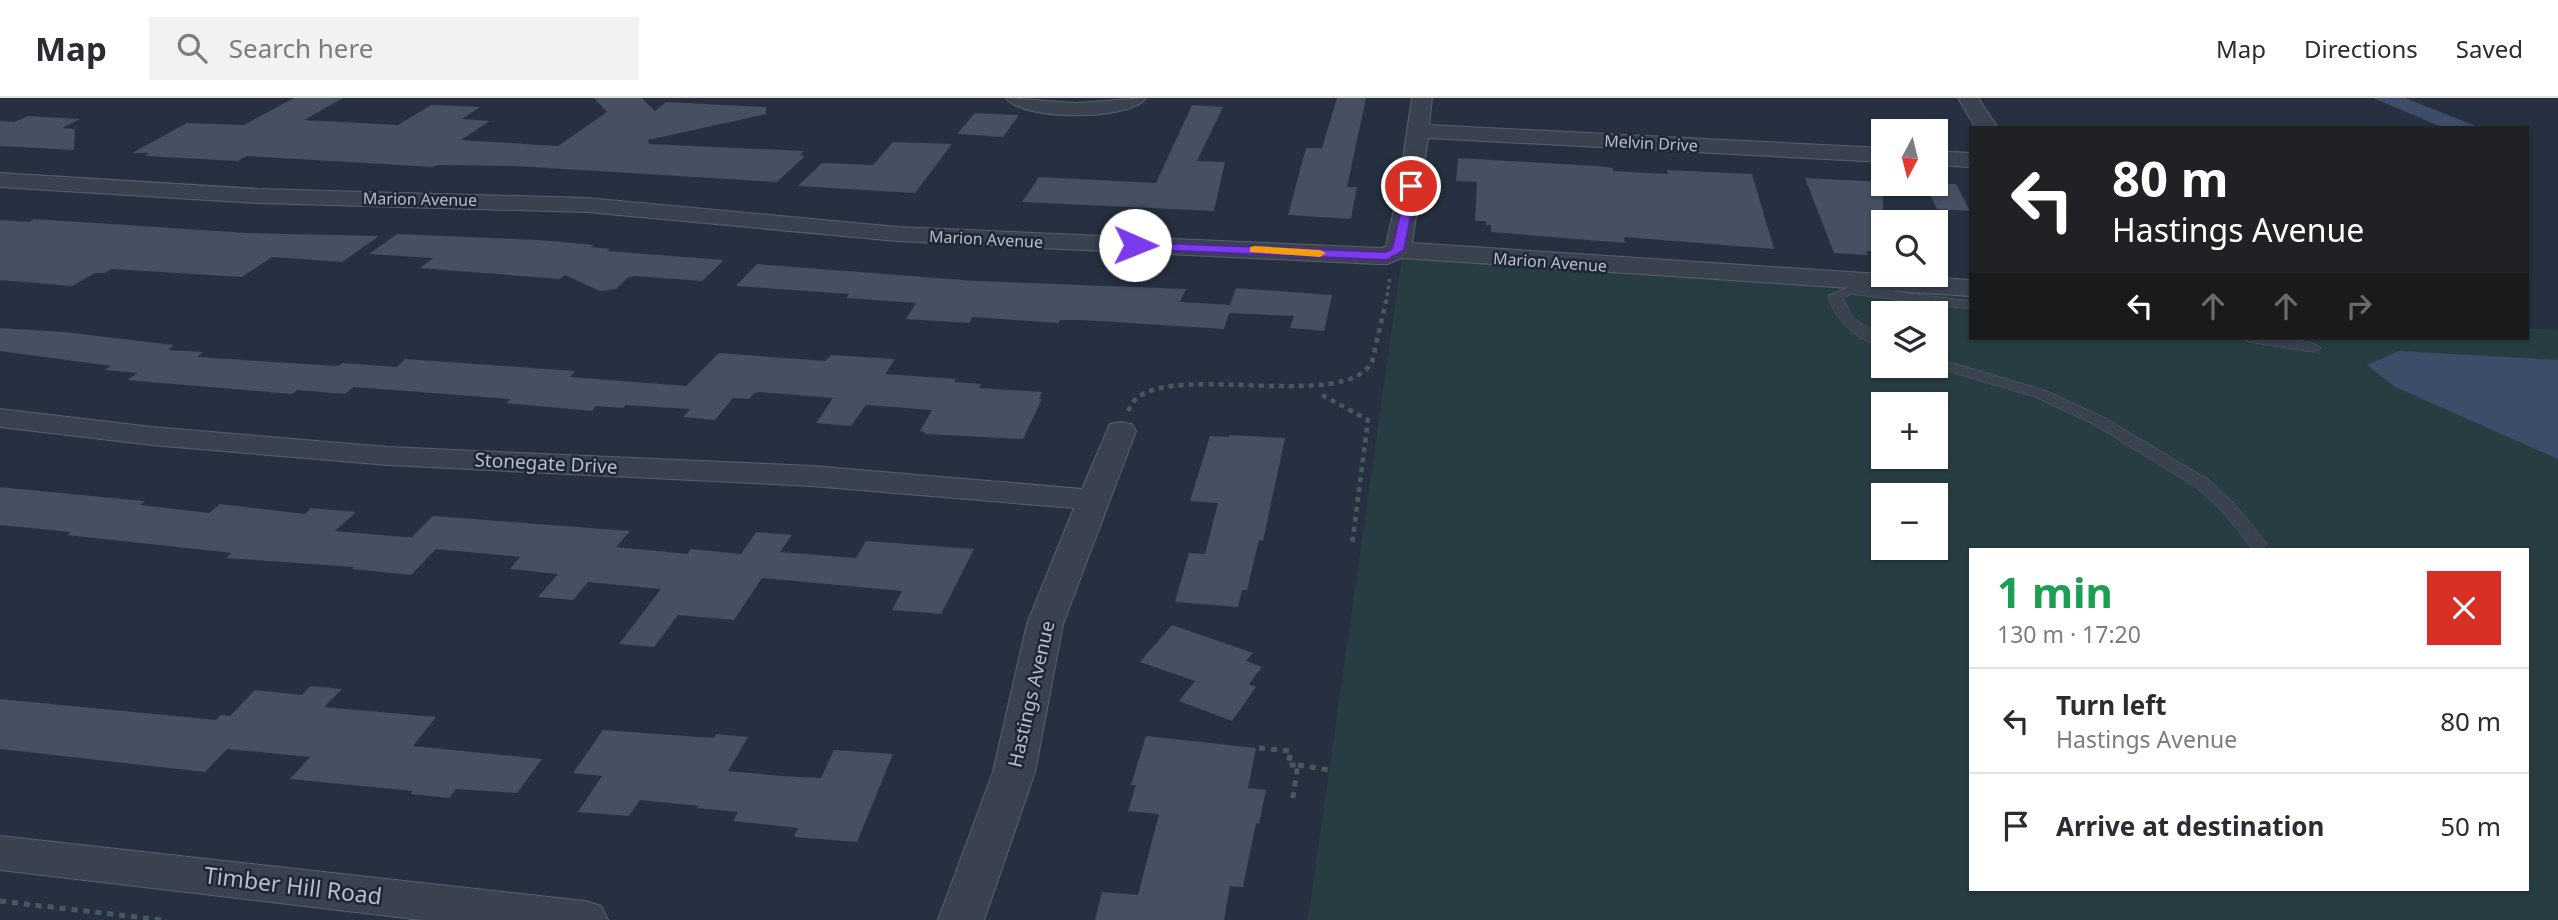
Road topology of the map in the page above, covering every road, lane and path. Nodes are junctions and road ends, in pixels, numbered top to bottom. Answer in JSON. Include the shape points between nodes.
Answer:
{"nodes":[{"id":1,"x":1016,"y":98,"type":"edge"},
{"id":2,"x":1136,"y":98,"type":"edge"},
{"id":3,"x":1423,"y":98,"type":"edge"},
{"id":4,"x":1968,"y":98,"type":"edge"},
{"id":5,"x":1986,"y":126,"type":"edge"},
{"id":6,"x":1418,"y":131,"type":"junction"},
{"id":7,"x":1871,"y":154,"type":"edge"},
{"id":8,"x":1948,"y":159,"type":"edge"},
{"id":9,"x":1969,"y":160,"type":"edge"},
{"id":10,"x":0,"y":180,"type":"edge"},
{"id":11,"x":1395,"y":252,"type":"junction"},
{"id":12,"x":1969,"y":288,"type":"edge"},
{"id":13,"x":1938,"y":301,"type":"edge"},
{"id":14,"x":1948,"y":302,"type":"edge"},
{"id":15,"x":1969,"y":305,"type":"edge"},
{"id":16,"x":1871,"y":336,"type":"edge"},
{"id":17,"x":2262,"y":340,"type":"edge"},
{"id":18,"x":2314,"y":348,"type":"dead end"},
{"id":19,"x":1948,"y":367,"type":"edge"},
{"id":20,"x":1322,"y":394,"type":"dead end"},
{"id":21,"x":0,"y":418,"type":"edge"},
{"id":22,"x":1121,"y":431,"type":"joint"},
{"id":23,"x":1092,"y":501,"type":"junction"},
{"id":24,"x":2258,"y":544,"type":"dead end"},
{"id":25,"x":1352,"y":545,"type":"dead end"},
{"id":26,"x":1259,"y":748,"type":"dead end"},
{"id":27,"x":1298,"y":765,"type":"junction"},
{"id":28,"x":1329,"y":770,"type":"dead end"},
{"id":29,"x":1292,"y":803,"type":"dead end"},
{"id":30,"x":0,"y":853,"type":"edge"},
{"id":31,"x":0,"y":901,"type":"edge"},
{"id":32,"x":162,"y":920,"type":"edge"},
{"id":33,"x":585,"y":920,"type":"edge"},
{"id":34,"x":961,"y":920,"type":"edge"}],
"edges":[{"from":1,"to":2,"type":"street","via":[[1037,105],[1097,108],[1127,104]]},
{"from":3,"to":6,"type":"street"},
{"from":4,"to":5,"type":"street"},
{"from":6,"to":7,"type":"street","name":"Melvin Drive"},
{"from":6,"to":11,"type":"street"},
{"from":8,"to":9,"type":"street"},
{"from":10,"to":11,"type":"street","name":"Marion Avenue","via":[[270,197],[587,205],[1028,242],[1387,256]]},
{"from":11,"to":12,"type":"street","name":"Marion Avenue"},
{"from":11,"to":22,"type":"path","via":[[1385,311],[1367,371],[1355,378],[1308,386],[1171,386],[1135,399]]},
{"from":13,"to":16,"type":"lane","via":[[1851,290],[1835,296],[1839,312],[1853,328]]},
{"from":14,"to":15,"type":"lane"},
{"from":17,"to":18,"type":"lane"},
{"from":19,"to":24,"type":"lane","via":[[2041,394],[2099,421],[2203,484]]},
{"from":20,"to":25,"type":"path","via":[[1368,420]]},
{"from":21,"to":23,"type":"street","name":"Stonegate Drive","via":[[388,456],[812,476]]},
{"from":22,"to":23,"type":"street","name":"Hastings Avenue"},
{"from":23,"to":34,"type":"street","name":"Hastings Avenue","via":[[1045,624],[1014,772]]},
{"from":26,"to":27,"type":"path","via":[[1291,751],[1287,765]]},
{"from":27,"to":28,"type":"path"},
{"from":27,"to":29,"type":"path"},
{"from":30,"to":33,"type":"street","name":"Timber Hill Road"},
{"from":31,"to":32,"type":"path"}]}
